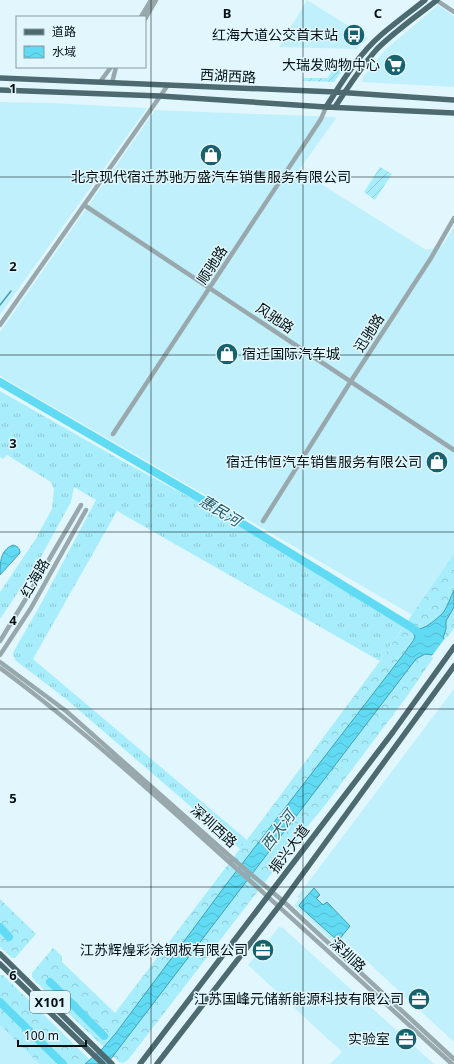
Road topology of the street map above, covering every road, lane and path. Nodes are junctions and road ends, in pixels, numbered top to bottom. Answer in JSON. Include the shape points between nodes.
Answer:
{"nodes":[{"id":1,"x":152,"y":0,"type":"edge"},
{"id":2,"x":156,"y":0,"type":"edge"},
{"id":3,"x":425,"y":0,"type":"edge"},
{"id":4,"x":436,"y":0,"type":"edge"},
{"id":5,"x":454,"y":12,"type":"edge"},
{"id":6,"x":142,"y":16,"type":"edge"},
{"id":7,"x":146,"y":17,"type":"edge"},
{"id":8,"x":110,"y":68,"type":"edge"},
{"id":9,"x":116,"y":68,"type":"edge"},
{"id":10,"x":0,"y":78,"type":"edge"},
{"id":11,"x":100,"y":82,"type":"junction"},
{"id":12,"x":112,"y":83,"type":"junction"},
{"id":13,"x":168,"y":85,"type":"junction"},
{"id":14,"x":0,"y":90,"type":"edge"},
{"id":15,"x":335,"y":92,"type":"junction"},
{"id":16,"x":344,"y":93,"type":"junction"},
{"id":17,"x":160,"y":96,"type":"junction"},
{"id":18,"x":454,"y":100,"type":"edge"},
{"id":19,"x":326,"y":107,"type":"junction"},
{"id":20,"x":335,"y":107,"type":"junction"},
{"id":21,"x":454,"y":113,"type":"edge"},
{"id":22,"x":84,"y":205,"type":"junction"},
{"id":23,"x":454,"y":218,"type":"edge"},
{"id":24,"x":209,"y":288,"type":"junction"},
{"id":25,"x":0,"y":325,"type":"edge"},
{"id":26,"x":351,"y":381,"type":"junction"},
{"id":27,"x":113,"y":434,"type":"dead end"},
{"id":28,"x":454,"y":450,"type":"edge"},
{"id":29,"x":81,"y":505,"type":"dead end"},
{"id":30,"x":86,"y":510,"type":"dead end"},
{"id":31,"x":263,"y":521,"type":"dead end"},
{"id":32,"x":0,"y":641,"type":"edge"},
{"id":33,"x":454,"y":646,"type":"edge"},
{"id":34,"x":0,"y":655,"type":"edge"},
{"id":35,"x":0,"y":662,"type":"edge"},
{"id":36,"x":454,"y":666,"type":"edge"},
{"id":37,"x":0,"y":668,"type":"edge"},
{"id":38,"x":232,"y":861,"type":"junction"},
{"id":39,"x":270,"y":893,"type":"junction"},
{"id":40,"x":283,"y":901,"type":"junction"},
{"id":41,"x":279,"y":906,"type":"junction"},
{"id":42,"x":0,"y":954,"type":"edge"},
{"id":43,"x":0,"y":964,"type":"edge"},
{"id":44,"x":454,"y":1059,"type":"edge"},
{"id":45,"x":111,"y":1063,"type":"edge"},
{"id":46,"x":103,"y":1064,"type":"edge"},
{"id":47,"x":140,"y":1064,"type":"edge"},
{"id":48,"x":157,"y":1064,"type":"edge"},
{"id":49,"x":452,"y":1064,"type":"edge"}],
"edges":[{"from":1,"to":6,"type":"street"},
{"from":2,"to":7,"type":"street"},
{"from":3,"to":15,"type":"main road","via":[[370,46]]},
{"from":4,"to":5,"type":"street"},
{"from":4,"to":16,"type":"main road","via":[[378,49]]},
{"from":8,"to":11,"type":"street"},
{"from":9,"to":12,"type":"street"},
{"from":10,"to":11,"type":"main road","name":"西湖西路"},
{"from":11,"to":12,"type":"main road","name":"西湖西路"},
{"from":12,"to":13,"type":"main road","name":"西湖西路"},
{"from":13,"to":15,"type":"main road","name":"西湖西路"},
{"from":13,"to":17,"type":"street"},
{"from":14,"to":17,"type":"main road","name":"西湖西路"},
{"from":15,"to":16,"type":"main road","name":"西湖西路"},
{"from":15,"to":19,"type":"main road"},
{"from":16,"to":18,"type":"main road","name":"西湖西路"},
{"from":16,"to":20,"type":"main road"},
{"from":17,"to":19,"type":"main road","name":"西湖西路"},
{"from":17,"to":22,"type":"street"},
{"from":19,"to":20,"type":"main road","name":"西湖西路"},
{"from":19,"to":24,"type":"street","name":"顺驰路","via":[[322,119]]},
{"from":20,"to":21,"type":"main road","name":"西湖西路"},
{"from":22,"to":24,"type":"street","name":"风驰路"},
{"from":22,"to":25,"type":"street"},
{"from":23,"to":26,"type":"street","name":"迅驰路"},
{"from":24,"to":26,"type":"street","name":"风驰路"},
{"from":24,"to":27,"type":"street","name":"顺驰路"},
{"from":26,"to":28,"type":"street","name":"风驰路"},
{"from":26,"to":31,"type":"street","name":"迅驰路"},
{"from":29,"to":32,"type":"street","name":"红海路"},
{"from":30,"to":34,"type":"street","name":"红海路","via":[[43,587]]},
{"from":33,"to":39,"type":"main road","name":"振兴大道","via":[[393,732]]},
{"from":35,"to":38,"type":"street","name":"深圳西路","via":[[66,711],[145,779]]},
{"from":36,"to":40,"type":"main road","name":"振兴大道"},
{"from":37,"to":38,"type":"street","name":"深圳西路","via":[[84,733]]},
{"from":38,"to":39,"type":"street","name":"深圳路","via":[[261,882]]},
{"from":38,"to":39,"type":"street","name":"深圳路","via":[[257,886]]},
{"from":39,"to":40,"type":"street","name":"深圳路"},
{"from":39,"to":41,"type":"street","name":"深圳路"},
{"from":39,"to":47,"type":"main road","name":"振兴大道"},
{"from":40,"to":41,"type":"main road","name":"振兴大道"},
{"from":40,"to":44,"type":"street","name":"深圳路"},
{"from":41,"to":48,"type":"main road","name":"振兴大道"},
{"from":41,"to":49,"type":"street","name":"深圳路"},
{"from":42,"to":45,"type":"main road","number":"X101"},
{"from":43,"to":46,"type":"main road","number":"X101"}]}
